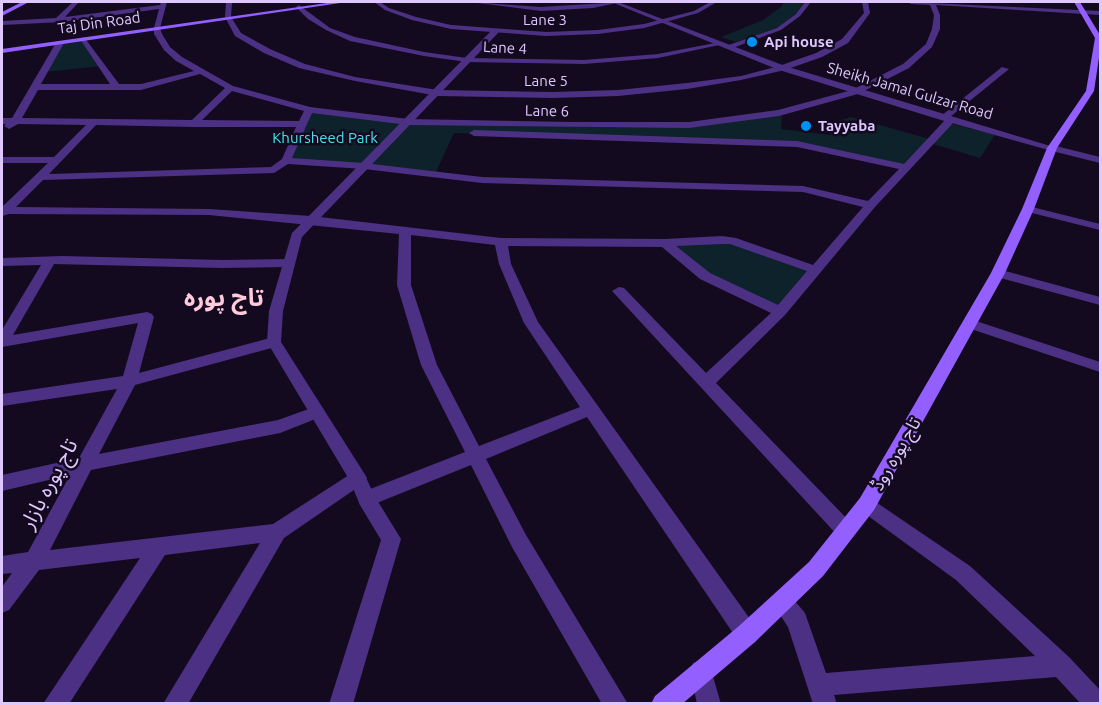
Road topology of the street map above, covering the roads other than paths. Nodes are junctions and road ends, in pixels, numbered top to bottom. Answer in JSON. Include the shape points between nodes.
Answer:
{"nodes":[{"id":1,"x":26,"y":2,"type":"edge"},
{"id":2,"x":76,"y":2,"type":"edge"},
{"id":3,"x":124,"y":2,"type":"edge"},
{"id":4,"x":229,"y":2,"type":"edge"},
{"id":5,"x":344,"y":2,"type":"edge"},
{"id":6,"x":377,"y":2,"type":"edge"},
{"id":7,"x":473,"y":2,"type":"edge"},
{"id":8,"x":616,"y":2,"type":"edge"},
{"id":9,"x":714,"y":2,"type":"edge"},
{"id":10,"x":808,"y":2,"type":"edge"},
{"id":11,"x":865,"y":2,"type":"edge"},
{"id":12,"x":911,"y":2,"type":"edge"},
{"id":13,"x":1077,"y":2,"type":"edge"},
{"id":14,"x":932,"y":3,"type":"edge"},
{"id":15,"x":164,"y":4,"type":"edge"},
{"id":16,"x":293,"y":6,"type":"edge"},
{"id":17,"x":122,"y":12,"type":"junction"},
{"id":18,"x":1085,"y":12,"type":"junction"},
{"id":19,"x":1101,"y":13,"type":"edge"},
{"id":20,"x":2,"y":14,"type":"edge"},
{"id":21,"x":228,"y":17,"type":"junction"},
{"id":22,"x":63,"y":20,"type":"junction"},
{"id":23,"x":664,"y":22,"type":"junction"},
{"id":24,"x":2,"y":23,"type":"edge"},
{"id":25,"x":157,"y":28,"type":"junction"},
{"id":26,"x":495,"y":32,"type":"junction"},
{"id":27,"x":84,"y":39,"type":"junction"},
{"id":28,"x":60,"y":43,"type":"junction"},
{"id":29,"x":723,"y":45,"type":"junction"},
{"id":30,"x":2,"y":51,"type":"edge"},
{"id":31,"x":467,"y":60,"type":"junction"},
{"id":32,"x":782,"y":68,"type":"junction"},
{"id":33,"x":1005,"y":69,"type":"dead end"},
{"id":34,"x":199,"y":72,"type":"junction"},
{"id":35,"x":35,"y":87,"type":"junction"},
{"id":36,"x":116,"y":87,"type":"junction"},
{"id":37,"x":230,"y":88,"type":"junction"},
{"id":38,"x":855,"y":92,"type":"junction"},
{"id":39,"x":438,"y":93,"type":"junction"},
{"id":40,"x":309,"y":110,"type":"junction"},
{"id":41,"x":948,"y":119,"type":"junction"},
{"id":42,"x":2,"y":121,"type":"edge"},
{"id":43,"x":15,"y":122,"type":"junction"},
{"id":44,"x":93,"y":123,"type":"junction"},
{"id":45,"x":193,"y":124,"type":"junction"},
{"id":46,"x":302,"y":124,"type":"junction"},
{"id":47,"x":404,"y":126,"type":"junction"},
{"id":48,"x":2,"y":132,"type":"edge"},
{"id":49,"x":1052,"y":148,"type":"junction"},
{"id":50,"x":2,"y":160,"type":"edge"},
{"id":51,"x":57,"y":160,"type":"junction"},
{"id":52,"x":1101,"y":160,"type":"edge"},
{"id":53,"x":286,"y":161,"type":"junction"},
{"id":54,"x":364,"y":166,"type":"junction"},
{"id":55,"x":907,"y":168,"type":"junction"},
{"id":56,"x":39,"y":177,"type":"junction"},
{"id":57,"x":871,"y":205,"type":"junction"},
{"id":58,"x":1028,"y":209,"type":"junction"},
{"id":59,"x":3,"y":212,"type":"edge"},
{"id":60,"x":311,"y":220,"type":"junction"},
{"id":61,"x":1101,"y":227,"type":"edge"},
{"id":62,"x":405,"y":231,"type":"junction"},
{"id":63,"x":501,"y":242,"type":"junction"},
{"id":64,"x":666,"y":243,"type":"junction"},
{"id":65,"x":50,"y":260,"type":"junction"},
{"id":66,"x":2,"y":262,"type":"edge"},
{"id":67,"x":289,"y":262,"type":"junction"},
{"id":68,"x":816,"y":270,"type":"junction"},
{"id":69,"x":998,"y":273,"type":"junction"},
{"id":70,"x":619,"y":291,"type":"dead end"},
{"id":71,"x":1101,"y":301,"type":"edge"},
{"id":72,"x":780,"y":312,"type":"junction"},
{"id":73,"x":970,"y":324,"type":"junction"},
{"id":74,"x":2,"y":341,"type":"edge"},
{"id":75,"x":274,"y":342,"type":"junction"},
{"id":76,"x":1101,"y":367,"type":"edge"},
{"id":77,"x":129,"y":381,"type":"junction"},
{"id":78,"x":707,"y":382,"type":"junction"},
{"id":79,"x":2,"y":400,"type":"edge"},
{"id":80,"x":591,"y":409,"type":"junction"},
{"id":81,"x":317,"y":412,"type":"junction"},
{"id":82,"x":475,"y":456,"type":"junction"},
{"id":83,"x":85,"y":464,"type":"junction"},
{"id":84,"x":358,"y":478,"type":"junction"},
{"id":85,"x":2,"y":483,"type":"edge"},
{"id":86,"x":367,"y":499,"type":"junction"},
{"id":87,"x":867,"y":504,"type":"junction"},
{"id":88,"x":846,"y":531,"type":"junction"},
{"id":89,"x":277,"y":532,"type":"junction"},
{"id":90,"x":159,"y":546,"type":"junction"},
{"id":91,"x":34,"y":561,"type":"junction"},
{"id":92,"x":2,"y":565,"type":"edge"},
{"id":93,"x":782,"y":601,"type":"junction"},
{"id":94,"x":2,"y":603,"type":"edge"},
{"id":95,"x":747,"y":634,"type":"junction"},
{"id":96,"x":1061,"y":665,"type":"junction"},
{"id":97,"x":701,"y":672,"type":"junction"},
{"id":98,"x":822,"y":694,"type":"edge"},
{"id":99,"x":55,"y":704,"type":"edge"},
{"id":100,"x":175,"y":704,"type":"edge"},
{"id":101,"x":341,"y":704,"type":"edge"},
{"id":102,"x":616,"y":704,"type":"edge"},
{"id":103,"x":663,"y":704,"type":"edge"},
{"id":104,"x":709,"y":704,"type":"edge"},
{"id":105,"x":1096,"y":704,"type":"edge"}],
"edges":[{"from":1,"to":20,"type":"main road"},
{"from":2,"to":22,"type":"street","via":[[58,20]]},
{"from":3,"to":17,"type":"street"},
{"from":4,"to":21,"type":"street"},
{"from":5,"to":16,"type":"main road","name":"Taj Din Road"},
{"from":6,"to":26,"type":"street","name":"Lane 3","via":[[414,19]]},
{"from":7,"to":8,"type":"street","via":[[541,9]]},
{"from":8,"to":23,"type":"street","name":"Sheikh Jamal Gulzar Road"},
{"from":9,"to":23,"type":"street","name":"Lane 3"},
{"from":10,"to":29,"type":"street","name":"Lane 4","via":[[779,29]]},
{"from":11,"to":32,"type":"street","name":"Lane 5","via":[[867,13],[845,41]]},
{"from":12,"to":14,"type":"street"},
{"from":13,"to":18,"type":"main road","name":"تاج پورہ روڈ"},
{"from":14,"to":18,"type":"street"},
{"from":14,"to":38,"type":"street","name":"Lane 6","via":[[938,15],[929,45],[906,66]]},
{"from":15,"to":17,"type":"street"},
{"from":15,"to":25,"type":"street"},
{"from":16,"to":21,"type":"main road","name":"Taj Din Road"},
{"from":16,"to":31,"type":"street","name":"Lane 4","via":[[328,29],[353,39]]},
{"from":17,"to":22,"type":"street"},
{"from":18,"to":19,"type":"street"},
{"from":18,"to":49,"type":"main road","name":"تاج پورہ روڈ","via":[[1099,38],[1090,91]]},
{"from":21,"to":25,"type":"main road","name":"Taj Din Road"},
{"from":21,"to":39,"type":"street","name":"Lane 5","via":[[238,34],[302,66]]},
{"from":22,"to":24,"type":"street"},
{"from":23,"to":26,"type":"street","name":"Lane 3","via":[[581,33]]},
{"from":23,"to":29,"type":"street","name":"Sheikh Jamal Gulzar Road"},
{"from":25,"to":27,"type":"main road","name":"Taj Din Road"},
{"from":25,"to":34,"type":"street","name":"Lane 6","via":[[167,48]]},
{"from":26,"to":31,"type":"street"},
{"from":27,"to":28,"type":"main road","name":"Taj Din Road"},
{"from":27,"to":36,"type":"street"},
{"from":28,"to":30,"type":"main road","name":"Taj Din Road"},
{"from":28,"to":35,"type":"street"},
{"from":29,"to":31,"type":"street","name":"Lane 4","via":[[658,56],[584,62]]},
{"from":29,"to":32,"type":"street","name":"Sheikh Jamal Gulzar Road"},
{"from":31,"to":39,"type":"street"},
{"from":32,"to":38,"type":"street","name":"Sheikh Jamal Gulzar Road"},
{"from":32,"to":39,"type":"street","name":"Lane 5","via":[[741,78],[618,93]]},
{"from":33,"to":41,"type":"street"},
{"from":34,"to":36,"type":"street","via":[[141,87]]},
{"from":34,"to":37,"type":"street","name":"Lane 6"},
{"from":35,"to":36,"type":"street"},
{"from":35,"to":43,"type":"street"},
{"from":37,"to":40,"type":"street","name":"Lane 6"},
{"from":37,"to":45,"type":"street"},
{"from":38,"to":41,"type":"street","name":"Sheikh Jamal Gulzar Road"},
{"from":38,"to":47,"type":"street","name":"Lane 6","via":[[779,113],[689,125]]},
{"from":39,"to":47,"type":"street"},
{"from":40,"to":46,"type":"street"},
{"from":40,"to":47,"type":"street","name":"Lane 6"},
{"from":41,"to":49,"type":"street","name":"Sheikh Jamal Gulzar Road"},
{"from":41,"to":55,"type":"street"},
{"from":42,"to":43,"type":"street"},
{"from":43,"to":44,"type":"street"},
{"from":43,"to":48,"type":"street"},
{"from":44,"to":45,"type":"street"},
{"from":44,"to":51,"type":"street"},
{"from":45,"to":46,"type":"street"},
{"from":46,"to":53,"type":"street"},
{"from":47,"to":54,"type":"street"},
{"from":47,"to":55,"type":"street","via":[[797,144]]},
{"from":49,"to":52,"type":"street","name":"Sheikh Jamal Gulzar Road"},
{"from":49,"to":58,"type":"main road","name":"تاج پورہ روڈ"},
{"from":50,"to":51,"type":"street"},
{"from":51,"to":56,"type":"street"},
{"from":53,"to":54,"type":"street"},
{"from":53,"to":56,"type":"street","via":[[274,170]]},
{"from":54,"to":57,"type":"street","via":[[482,180],[803,189]]},
{"from":54,"to":60,"type":"street"},
{"from":55,"to":57,"type":"street"},
{"from":56,"to":59,"type":"street"},
{"from":57,"to":68,"type":"street"},
{"from":58,"to":61,"type":"street"},
{"from":58,"to":69,"type":"main road","name":"تاج پورہ روڈ"},
{"from":59,"to":60,"type":"street","via":[[208,212]]},
{"from":60,"to":62,"type":"street"},
{"from":60,"to":67,"type":"street","via":[[296,236]]},
{"from":62,"to":63,"type":"street"},
{"from":62,"to":82,"type":"street","via":[[404,285],[429,365]]},
{"from":63,"to":64,"type":"street"},
{"from":63,"to":80,"type":"street","via":[[531,323]]},
{"from":64,"to":68,"type":"street","via":[[732,241]]},
{"from":64,"to":72,"type":"street","via":[[705,276]]},
{"from":65,"to":66,"type":"street"},
{"from":65,"to":67,"type":"street"},
{"from":65,"to":74,"type":"street"},
{"from":67,"to":75,"type":"street","via":[[276,311]]},
{"from":68,"to":72,"type":"street"},
{"from":69,"to":71,"type":"street"},
{"from":69,"to":73,"type":"main road","name":"تاج پورہ روڈ"},
{"from":70,"to":78,"type":"street"},
{"from":72,"to":78,"type":"street"},
{"from":73,"to":76,"type":"street"},
{"from":73,"to":87,"type":"main road","name":"تاج پورہ روڈ"},
{"from":74,"to":77,"type":"street","name":"تاج پورہ بازار","via":[[147,317]]},
{"from":75,"to":77,"type":"street"},
{"from":75,"to":81,"type":"street"},
{"from":77,"to":79,"type":"street"},
{"from":77,"to":83,"type":"street","name":"تاج پورہ بازار"},
{"from":78,"to":88,"type":"street"},
{"from":80,"to":82,"type":"street"},
{"from":80,"to":95,"type":"street"},
{"from":81,"to":83,"type":"street","via":[[280,426]]},
{"from":81,"to":84,"type":"street"},
{"from":82,"to":86,"type":"street"},
{"from":82,"to":102,"type":"street","via":[[519,541]]},
{"from":83,"to":85,"type":"street"},
{"from":83,"to":91,"type":"street","name":"تاج پورہ بازار"},
{"from":84,"to":86,"type":"street"},
{"from":84,"to":89,"type":"street"},
{"from":86,"to":101,"type":"street","via":[[391,539]]},
{"from":87,"to":88,"type":"main road","name":"تاج پورہ روڈ"},
{"from":87,"to":96,"type":"street","via":[[963,573]]},
{"from":88,"to":93,"type":"main road","name":"تاج پورہ روڈ","via":[[816,569]]},
{"from":89,"to":90,"type":"street"},
{"from":89,"to":100,"type":"street"},
{"from":90,"to":91,"type":"street"},
{"from":90,"to":99,"type":"street"},
{"from":91,"to":92,"type":"street"},
{"from":91,"to":94,"type":"street","name":"تاج پورہ بازار"},
{"from":93,"to":95,"type":"main road","name":"تاج پورہ روڈ"},
{"from":93,"to":98,"type":"street","via":[[797,621]]},
{"from":95,"to":97,"type":"main road","name":"تاج پورہ روڈ"},
{"from":96,"to":98,"type":"street"},
{"from":96,"to":105,"type":"street"},
{"from":97,"to":103,"type":"main road","name":"تاج پورہ روڈ"},
{"from":97,"to":104,"type":"street"}]}
